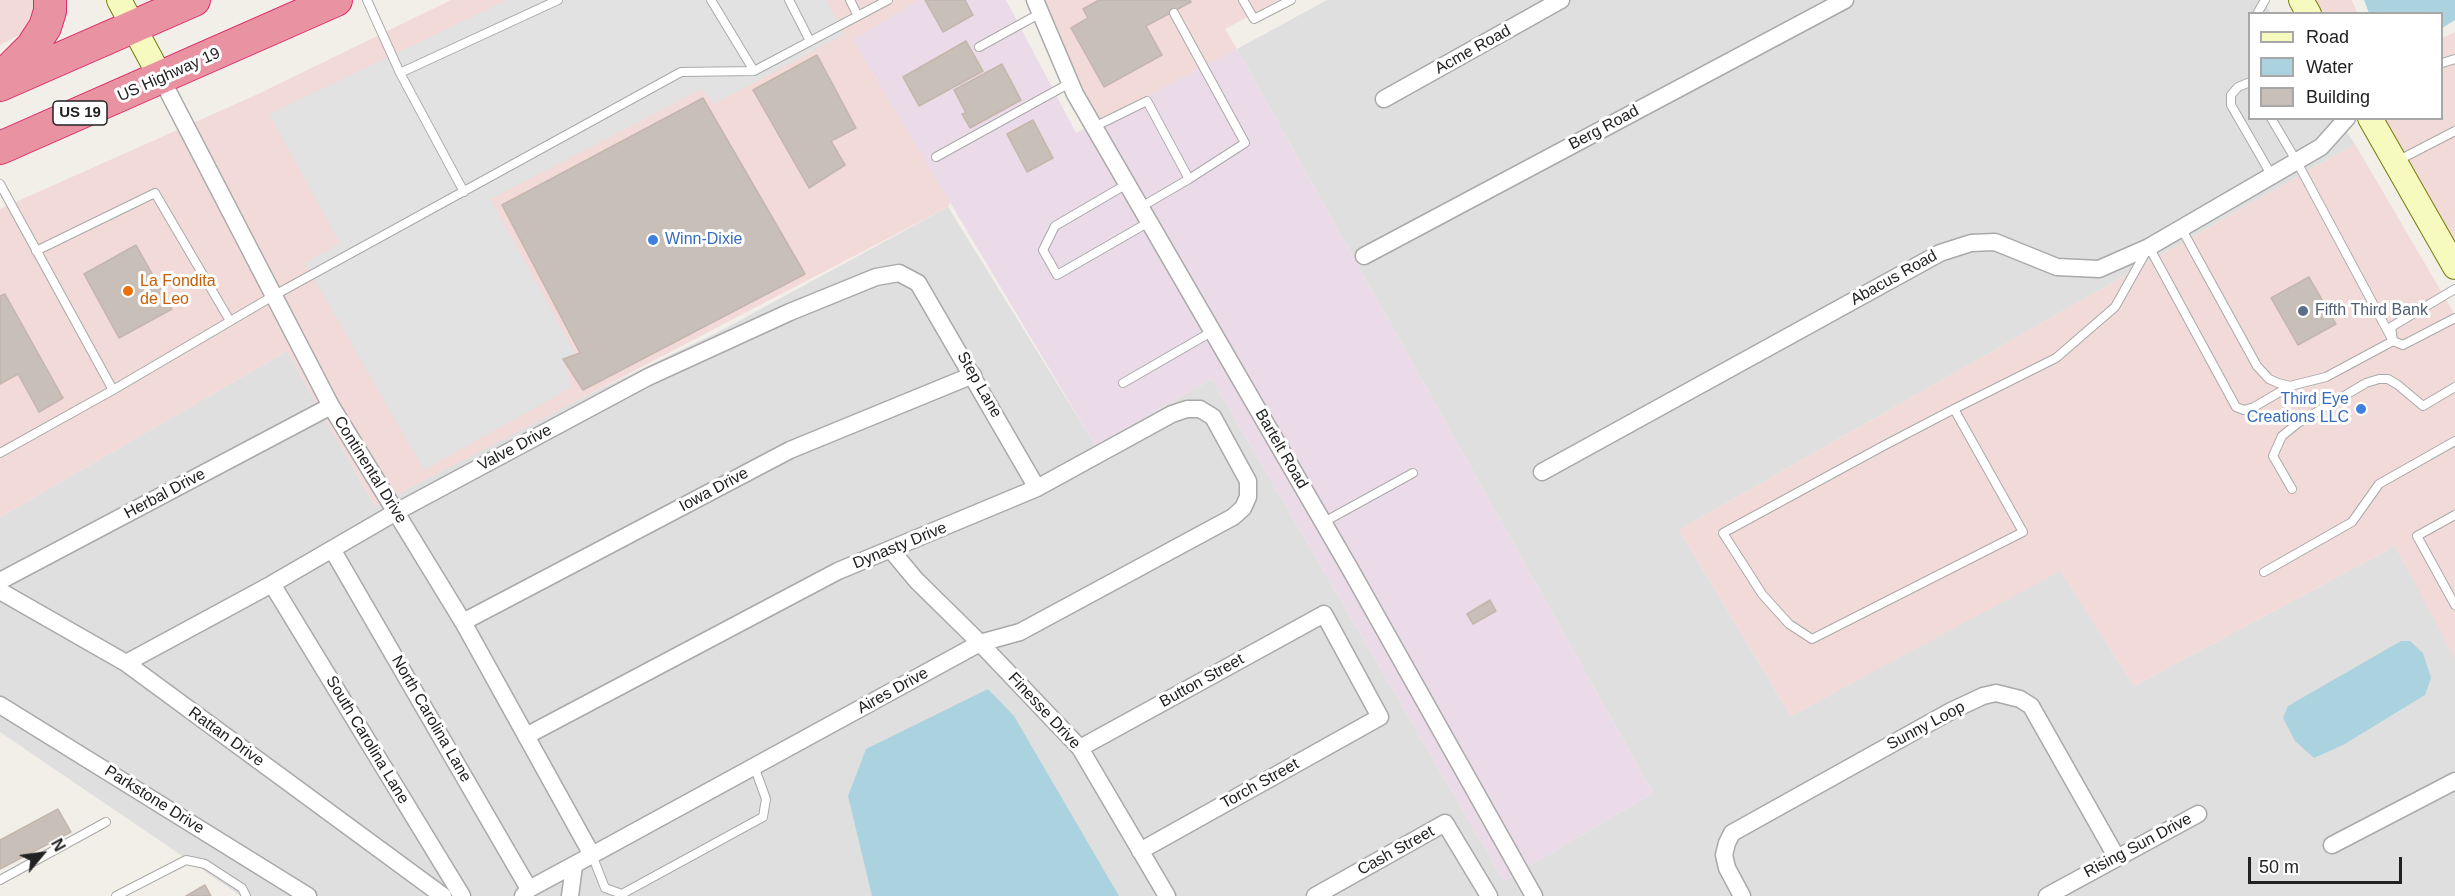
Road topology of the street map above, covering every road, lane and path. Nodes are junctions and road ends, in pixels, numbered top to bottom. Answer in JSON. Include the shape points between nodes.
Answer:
{"nodes":[{"id":1,"x":50,"y":0,"type":"edge"},
{"id":2,"x":119,"y":0,"type":"edge"},
{"id":3,"x":194,"y":0,"type":"edge"},
{"id":4,"x":336,"y":0,"type":"edge"},
{"id":5,"x":367,"y":0,"type":"edge"},
{"id":6,"x":558,"y":0,"type":"edge"},
{"id":7,"x":711,"y":0,"type":"edge"},
{"id":8,"x":789,"y":0,"type":"edge"},
{"id":9,"x":850,"y":0,"type":"edge"},
{"id":10,"x":888,"y":0,"type":"edge"},
{"id":11,"x":1244,"y":0,"type":"edge"},
{"id":12,"x":1291,"y":0,"type":"edge"},
{"id":13,"x":1561,"y":0,"type":"edge"},
{"id":14,"x":1845,"y":0,"type":"edge"},
{"id":15,"x":1037,"y":7,"type":"edge"},
{"id":16,"x":1174,"y":13,"type":"dead end"},
{"id":17,"x":858,"y":16,"type":"junction"},
{"id":18,"x":134,"y":27,"type":"junction"},
{"id":19,"x":810,"y":41,"type":"junction"},
{"id":20,"x":979,"y":47,"type":"dead end"},
{"id":21,"x":754,"y":71,"type":"junction"},
{"id":22,"x":400,"y":73,"type":"junction"},
{"id":23,"x":161,"y":78,"type":"junction"},
{"id":24,"x":0,"y":79,"type":"edge"},
{"id":25,"x":1070,"y":83,"type":"junction"},
{"id":26,"x":2248,"y":83,"type":"edge"},
{"id":27,"x":0,"y":85,"type":"edge"},
{"id":28,"x":1384,"y":99,"type":"dead end"},
{"id":29,"x":2272,"y":120,"type":"edge"},
{"id":30,"x":2345,"y":120,"type":"edge"},
{"id":31,"x":2371,"y":120,"type":"edge"},
{"id":32,"x":1094,"y":127,"type":"junction"},
{"id":33,"x":2455,"y":131,"type":"edge"},
{"id":34,"x":0,"y":148,"type":"edge"},
{"id":35,"x":936,"y":157,"type":"dead end"},
{"id":36,"x":2297,"y":162,"type":"junction"},
{"id":37,"x":2395,"y":162,"type":"junction"},
{"id":38,"x":2272,"y":176,"type":"junction"},
{"id":39,"x":1189,"y":179,"type":"junction"},
{"id":40,"x":0,"y":184,"type":"edge"},
{"id":41,"x":1127,"y":184,"type":"junction"},
{"id":42,"x":464,"y":192,"type":"junction"},
{"id":43,"x":1145,"y":214,"type":"junction"},
{"id":44,"x":2181,"y":228,"type":"junction"},
{"id":45,"x":2149,"y":247,"type":"junction"},
{"id":46,"x":36,"y":251,"type":"junction"},
{"id":47,"x":2452,"y":254,"type":"edge"},
{"id":48,"x":1364,"y":256,"type":"dead end"},
{"id":49,"x":918,"y":283,"type":"joint"},
{"id":50,"x":2455,"y":289,"type":"edge"},
{"id":51,"x":273,"y":296,"type":"junction"},
{"id":52,"x":2455,"y":318,"type":"edge"},
{"id":53,"x":230,"y":321,"type":"junction"},
{"id":54,"x":1213,"y":331,"type":"junction"},
{"id":55,"x":2393,"y":341,"type":"junction"},
{"id":56,"x":973,"y":375,"type":"junction"},
{"id":57,"x":1123,"y":383,"type":"dead end"},
{"id":58,"x":2290,"y":386,"type":"junction"},
{"id":59,"x":2455,"y":387,"type":"edge"},
{"id":60,"x":113,"y":390,"type":"junction"},
{"id":61,"x":330,"y":406,"type":"junction"},
{"id":62,"x":1954,"y":410,"type":"junction"},
{"id":63,"x":2455,"y":441,"type":"edge"},
{"id":64,"x":0,"y":453,"type":"edge"},
{"id":65,"x":1542,"y":472,"type":"dead end"},
{"id":66,"x":1413,"y":473,"type":"dead end"},
{"id":67,"x":1248,"y":481,"type":"joint"},
{"id":68,"x":1037,"y":488,"type":"junction"},
{"id":69,"x":2292,"y":489,"type":"dead end"},
{"id":70,"x":396,"y":512,"type":"junction"},
{"id":71,"x":2455,"y":516,"type":"edge"},
{"id":72,"x":1324,"y":522,"type":"junction"},
{"id":73,"x":332,"y":549,"type":"junction"},
{"id":74,"x":891,"y":550,"type":"junction"},
{"id":75,"x":2264,"y":572,"type":"dead end"},
{"id":76,"x":0,"y":581,"type":"edge"},
{"id":77,"x":272,"y":584,"type":"junction"},
{"id":78,"x":0,"y":591,"type":"edge"},
{"id":79,"x":2455,"y":605,"type":"edge"},
{"id":80,"x":463,"y":622,"type":"junction"},
{"id":81,"x":980,"y":643,"type":"junction"},
{"id":82,"x":126,"y":663,"type":"junction"},
{"id":83,"x":0,"y":705,"type":"edge"},
{"id":84,"x":1380,"y":717,"type":"joint"},
{"id":85,"x":526,"y":736,"type":"junction"},
{"id":86,"x":1080,"y":748,"type":"junction"},
{"id":87,"x":754,"y":766,"type":"junction"},
{"id":88,"x":2455,"y":781,"type":"edge"},
{"id":89,"x":2198,"y":814,"type":"dead end"},
{"id":90,"x":106,"y":822,"type":"dead end"},
{"id":91,"x":2332,"y":845,"type":"dead end"},
{"id":92,"x":1140,"y":851,"type":"junction"},
{"id":93,"x":592,"y":855,"type":"junction"},
{"id":94,"x":2117,"y":858,"type":"junction"},
{"id":95,"x":574,"y":866,"type":"junction"},
{"id":96,"x":0,"y":880,"type":"edge"},
{"id":97,"x":526,"y":892,"type":"edge"},
{"id":98,"x":116,"y":896,"type":"edge"},
{"id":99,"x":246,"y":896,"type":"edge"},
{"id":100,"x":308,"y":896,"type":"edge"},
{"id":101,"x":443,"y":896,"type":"edge"},
{"id":102,"x":462,"y":896,"type":"edge"},
{"id":103,"x":570,"y":896,"type":"edge"},
{"id":104,"x":1167,"y":896,"type":"edge"},
{"id":105,"x":1316,"y":896,"type":"edge"},
{"id":106,"x":1489,"y":896,"type":"edge"},
{"id":107,"x":1534,"y":896,"type":"edge"},
{"id":108,"x":1742,"y":896,"type":"edge"},
{"id":109,"x":2047,"y":896,"type":"edge"}],
"edges":[{"from":1,"to":24,"type":"highway","via":[[45,27],[32,47]]},
{"from":2,"to":18,"type":"street"},
{"from":3,"to":18,"type":"highway"},
{"from":4,"to":23,"type":"highway","name":"US Highway 19","number":"US 19"},
{"from":5,"to":22,"type":"lane"},
{"from":6,"to":22,"type":"lane"},
{"from":7,"to":21,"type":"lane"},
{"from":8,"to":19,"type":"lane"},
{"from":9,"to":17,"type":"lane"},
{"from":10,"to":17,"type":"lane"},
{"from":11,"to":12,"type":"lane","via":[[1254,19]]},
{"from":13,"to":28,"type":"street","name":"Acme Road"},
{"from":14,"to":48,"type":"street","name":"Berg Road"},
{"from":15,"to":20,"type":"lane"},
{"from":15,"to":25,"type":"street","name":"Bartelt Road"},
{"from":16,"to":39,"type":"lane","via":[[1245,144]]},
{"from":17,"to":19,"type":"lane"},
{"from":18,"to":23,"type":"street"},
{"from":18,"to":27,"type":"highway"},
{"from":19,"to":21,"type":"lane"},
{"from":21,"to":42,"type":"lane","via":[[681,72]]},
{"from":22,"to":42,"type":"lane"},
{"from":23,"to":34,"type":"highway","name":"US Highway 19","number":"US 19"},
{"from":23,"to":51,"type":"street","name":"Continental Drive"},
{"from":25,"to":32,"type":"street","name":"Bartelt Road"},
{"from":25,"to":35,"type":"lane"},
{"from":26,"to":38,"type":"lane","via":[[2231,95],[2231,105]]},
{"from":29,"to":36,"type":"lane"},
{"from":30,"to":36,"type":"street","name":"Abacus Road","via":[[2321,147]]},
{"from":31,"to":37,"type":"street"},
{"from":32,"to":39,"type":"lane","via":[[1147,101]]},
{"from":32,"to":41,"type":"street","name":"Bartelt Road"},
{"from":33,"to":37,"type":"lane"},
{"from":36,"to":38,"type":"street","name":"Abacus Road"},
{"from":36,"to":55,"type":"lane"},
{"from":37,"to":47,"type":"street"},
{"from":38,"to":44,"type":"street","name":"Abacus Road"},
{"from":39,"to":43,"type":"lane"},
{"from":40,"to":46,"type":"lane"},
{"from":41,"to":43,"type":"street","name":"Bartelt Road"},
{"from":41,"to":43,"type":"lane","via":[[1056,225],[1043,250],[1057,275]]},
{"from":42,"to":51,"type":"lane"},
{"from":43,"to":54,"type":"street","name":"Bartelt Road"},
{"from":44,"to":45,"type":"street","name":"Abacus Road"},
{"from":44,"to":58,"type":"lane","via":[[2257,366],[2269,379]]},
{"from":45,"to":58,"type":"lane","via":[[2236,407],[2254,407]]},
{"from":45,"to":62,"type":"lane","via":[[2115,307],[2056,358]]},
{"from":45,"to":65,"type":"street","name":"Abacus Road","via":[[2099,269],[2057,267],[1995,242],[1971,243],[1940,253]]},
{"from":46,"to":53,"type":"lane","via":[[155,193]]},
{"from":46,"to":60,"type":"lane"},
{"from":49,"to":56,"type":"street","name":"Step Lane"},
{"from":49,"to":70,"type":"street","name":"Valve Drive","via":[[899,273],[876,277],[790,312],[648,376]]},
{"from":50,"to":55,"type":"lane","via":[[2391,327]]},
{"from":51,"to":53,"type":"lane"},
{"from":51,"to":61,"type":"street","name":"Continental Drive"},
{"from":52,"to":55,"type":"lane","via":[[2403,345]]},
{"from":53,"to":60,"type":"lane"},
{"from":54,"to":57,"type":"lane"},
{"from":54,"to":72,"type":"street","name":"Bartelt Road"},
{"from":55,"to":58,"type":"lane","via":[[2326,377]]},
{"from":56,"to":68,"type":"street","name":"Step Lane"},
{"from":56,"to":80,"type":"street","name":"Iowa Drive","via":[[790,450]]},
{"from":59,"to":69,"type":"lane","via":[[2423,406],[2398,385],[2379,379],[2298,423],[2282,436],[2273,456]]},
{"from":60,"to":64,"type":"lane"},
{"from":61,"to":70,"type":"street","name":"Continental Drive"},
{"from":61,"to":76,"type":"street","name":"Herbal Drive"},
{"from":62,"to":62,"type":"lane","via":[[1723,533],[1762,594],[1789,624],[1812,639],[2023,532]]},
{"from":63,"to":75,"type":"lane","via":[[2379,484],[2352,522]]},
{"from":66,"to":72,"type":"lane"},
{"from":67,"to":68,"type":"street","name":"Dynasty Drive","via":[[1214,417],[1187,409]]},
{"from":67,"to":81,"type":"street","name":"Aires Drive","via":[[1244,508],[1233,517],[1020,632]]},
{"from":68,"to":74,"type":"street","name":"Dynasty Drive"},
{"from":70,"to":73,"type":"street","name":"Valve Drive"},
{"from":70,"to":80,"type":"street","name":"Continental Drive"},
{"from":71,"to":79,"type":"lane","via":[[2417,536]]},
{"from":72,"to":107,"type":"street","name":"Bartelt Road"},
{"from":73,"to":77,"type":"street","name":"Valve Drive"},
{"from":73,"to":97,"type":"street","name":"North Carolina Lane"},
{"from":74,"to":81,"type":"street","name":"Finesse Drive"},
{"from":74,"to":85,"type":"street","name":"Dynasty Drive","via":[[838,571]]},
{"from":77,"to":82,"type":"street","name":"Valve Drive"},
{"from":77,"to":102,"type":"street","name":"South Carolina Lane"},
{"from":78,"to":82,"type":"street","name":"Rattan Drive"},
{"from":80,"to":85,"type":"street","name":"Continental Drive"},
{"from":81,"to":86,"type":"street","name":"Finesse Drive"},
{"from":81,"to":87,"type":"street","name":"Aires Drive"},
{"from":82,"to":101,"type":"street","name":"Rattan Drive"},
{"from":83,"to":100,"type":"street","name":"Parkstone Drive"},
{"from":84,"to":86,"type":"street","name":"Button Street","via":[[1324,614]]},
{"from":84,"to":92,"type":"street","name":"Torch Street"},
{"from":85,"to":93,"type":"street","name":"Continental Drive"},
{"from":86,"to":92,"type":"street","name":"Finesse Drive"},
{"from":87,"to":93,"type":"street","name":"Aires Drive"},
{"from":87,"to":93,"type":"lane","via":[[766,799],[763,817],[622,894],[605,888]]},
{"from":88,"to":91,"type":"street"},
{"from":89,"to":94,"type":"street","name":"Rising Sun Drive"},
{"from":90,"to":96,"type":"lane"},
{"from":92,"to":104,"type":"street","name":"Finesse Drive"},
{"from":93,"to":95,"type":"street","name":"Aires Drive"},
{"from":94,"to":108,"type":"street","name":"Sunny Loop","via":[[2031,706],[1996,693],[1951,711],[1732,833],[1724,855],[1726,868]]},
{"from":94,"to":109,"type":"street","name":"Rising Sun Drive"},
{"from":95,"to":97,"type":"street","name":"Aires Drive"},
{"from":95,"to":103,"type":"street"},
{"from":98,"to":99,"type":"lane","via":[[186,860],[205,864],[242,888]]},
{"from":105,"to":106,"type":"street","name":"Cash Street","via":[[1445,823]]}]}
